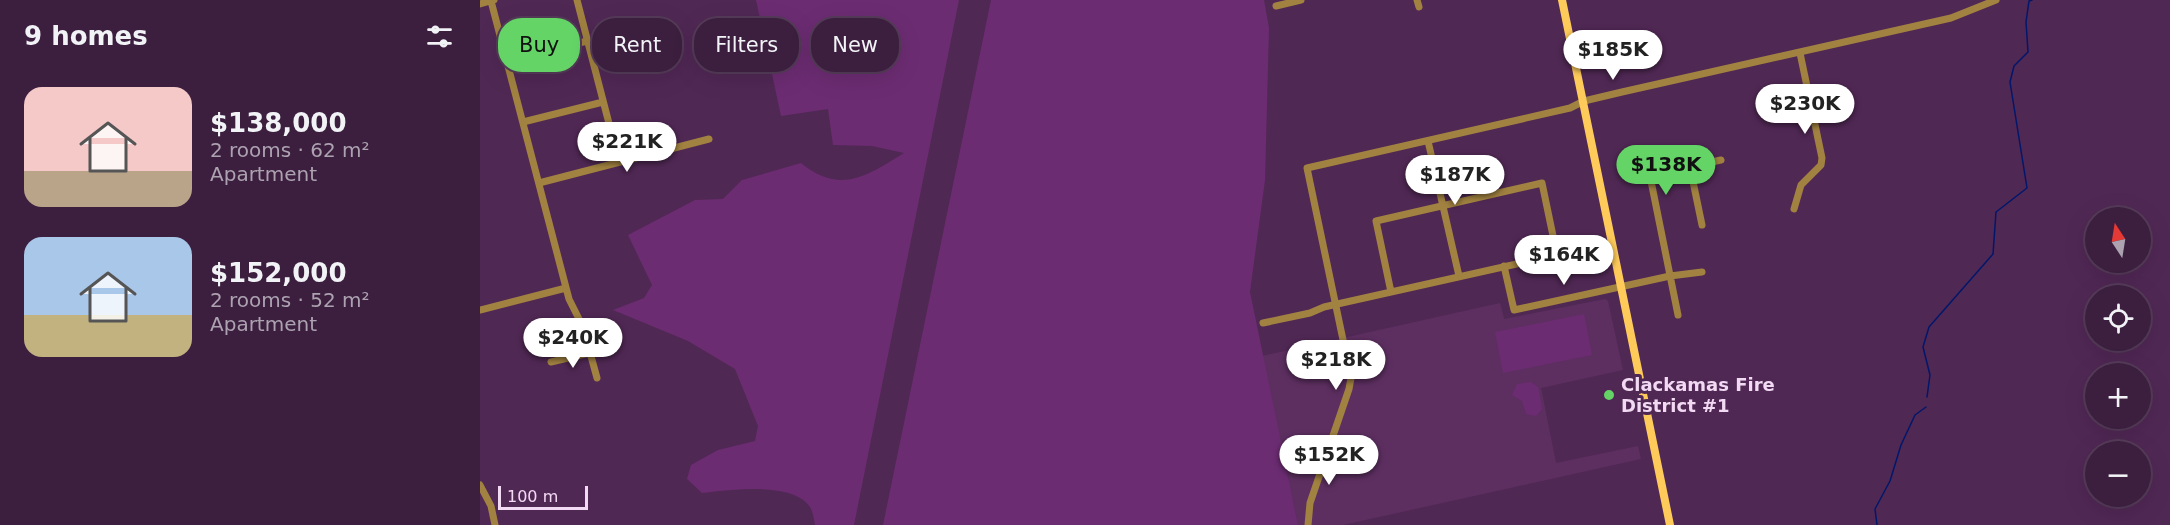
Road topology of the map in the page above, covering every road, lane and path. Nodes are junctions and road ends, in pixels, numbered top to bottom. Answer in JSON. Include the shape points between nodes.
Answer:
{"nodes":[{"id":1,"x":493,"y":0,"type":"edge"},
{"id":2,"x":577,"y":0,"type":"edge"},
{"id":3,"x":1301,"y":0,"type":"edge"},
{"id":4,"x":1562,"y":0,"type":"edge"},
{"id":5,"x":1996,"y":0,"type":"edge"},
{"id":6,"x":480,"y":4,"type":"edge"},
{"id":7,"x":1276,"y":6,"type":"dead end"},
{"id":8,"x":498,"y":22,"type":"edge"},
{"id":9,"x":587,"y":41,"type":"junction"},
{"id":10,"x":580,"y":43,"type":"edge"},
{"id":11,"x":1800,"y":52,"type":"junction"},
{"id":12,"x":510,"y":72,"type":"edge"},
{"id":13,"x":1584,"y":101,"type":"junction"},
{"id":14,"x":603,"y":102,"type":"junction"},
{"id":15,"x":523,"y":122,"type":"junction"},
{"id":16,"x":709,"y":139,"type":"dead end"},
{"id":17,"x":1428,"y":141,"type":"junction"},
{"id":18,"x":1721,"y":160,"type":"dead end"},
{"id":19,"x":619,"y":162,"type":"junction"},
{"id":20,"x":1690,"y":167,"type":"junction"},
{"id":21,"x":539,"y":183,"type":"junction"},
{"id":22,"x":1443,"y":206,"type":"junction"},
{"id":23,"x":1794,"y":209,"type":"dead end"},
{"id":24,"x":1702,"y":225,"type":"dead end"},
{"id":25,"x":1504,"y":267,"type":"junction"},
{"id":26,"x":1702,"y":272,"type":"dead end"},
{"id":27,"x":1459,"y":276,"type":"junction"},
{"id":28,"x":1670,"y":276,"type":"junction"},
{"id":29,"x":1620,"y":287,"type":"junction"},
{"id":30,"x":566,"y":288,"type":"junction"},
{"id":31,"x":1391,"y":292,"type":"junction"},
{"id":32,"x":1337,"y":304,"type":"junction"},
{"id":33,"x":480,"y":310,"type":"edge"},
{"id":34,"x":1678,"y":315,"type":"dead end"},
{"id":35,"x":1263,"y":323,"type":"dead end"},
{"id":36,"x":589,"y":353,"type":"junction"},
{"id":37,"x":551,"y":362,"type":"dead end"},
{"id":38,"x":597,"y":378,"type":"dead end"},
{"id":39,"x":480,"y":485,"type":"edge"},
{"id":40,"x":495,"y":525,"type":"edge"},
{"id":41,"x":1308,"y":525,"type":"edge"},
{"id":42,"x":1670,"y":525,"type":"edge"}],
"edges":[{"from":1,"to":6,"type":"street"},
{"from":1,"to":8,"type":"street"},
{"from":2,"to":9,"type":"street"},
{"from":3,"to":7,"type":"street"},
{"from":4,"to":13,"type":"main road"},
{"from":5,"to":11,"type":"street","via":[[1951,18]]},
{"from":9,"to":10,"type":"street"},
{"from":9,"to":14,"type":"street"},
{"from":11,"to":13,"type":"street"},
{"from":11,"to":23,"type":"street","via":[[1822,158],[1821,165],[1801,185]]},
{"from":12,"to":15,"type":"street"},
{"from":13,"to":17,"type":"street","via":[[1570,108]]},
{"from":13,"to":29,"type":"main road"},
{"from":14,"to":15,"type":"street"},
{"from":14,"to":19,"type":"street"},
{"from":15,"to":21,"type":"street"},
{"from":16,"to":19,"type":"street"},
{"from":17,"to":22,"type":"street"},
{"from":17,"to":32,"type":"street","via":[[1307,168]]},
{"from":18,"to":20,"type":"street"},
{"from":19,"to":21,"type":"street"},
{"from":20,"to":24,"type":"street"},
{"from":20,"to":28,"type":"street","via":[[1657,174],[1651,180]]},
{"from":21,"to":30,"type":"street"},
{"from":22,"to":25,"type":"street","via":[[1542,183],[1557,255]]},
{"from":22,"to":27,"type":"street"},
{"from":22,"to":31,"type":"street","via":[[1376,221]]},
{"from":25,"to":27,"type":"street"},
{"from":25,"to":29,"type":"street","via":[[1514,310]]},
{"from":26,"to":28,"type":"street"},
{"from":27,"to":31,"type":"street"},
{"from":28,"to":29,"type":"street"},
{"from":28,"to":34,"type":"street"},
{"from":29,"to":42,"type":"main road"},
{"from":30,"to":33,"type":"street"},
{"from":30,"to":36,"type":"street","via":[[583,327]]},
{"from":31,"to":32,"type":"street"},
{"from":32,"to":35,"type":"street"},
{"from":32,"to":41,"type":"street","via":[[1350,370],[1349,389],[1310,503]]},
{"from":36,"to":37,"type":"street"},
{"from":36,"to":38,"type":"street"},
{"from":39,"to":40,"type":"street"}]}
